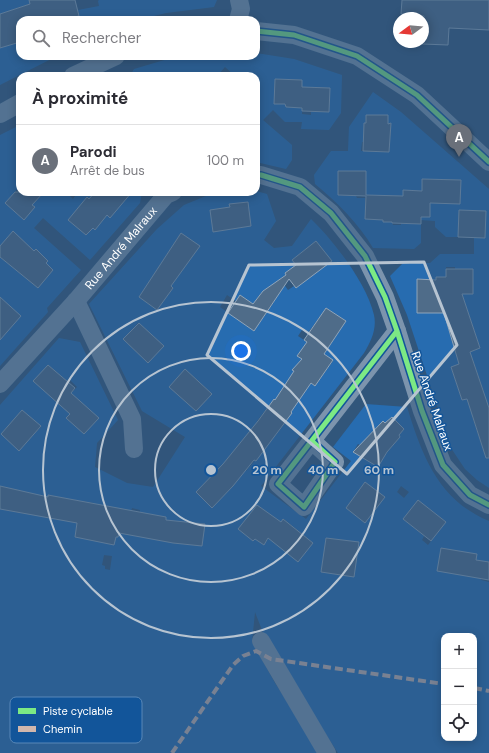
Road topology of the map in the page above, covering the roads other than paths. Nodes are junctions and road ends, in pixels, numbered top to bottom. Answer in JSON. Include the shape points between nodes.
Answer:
{"nodes":[{"id":1,"x":239,"y":0,"type":"edge"},
{"id":2,"x":239,"y":16,"type":"edge"},
{"id":3,"x":260,"y":31,"type":"edge"},
{"id":4,"x":108,"y":65,"type":"edge"},
{"id":5,"x":86,"y":72,"type":"edge"},
{"id":6,"x":16,"y":105,"type":"edge"},
{"id":7,"x":0,"y":114,"type":"edge"},
{"id":8,"x":489,"y":162,"type":"edge"},
{"id":9,"x":260,"y":175,"type":"edge"},
{"id":10,"x":165,"y":196,"type":"edge"},
{"id":11,"x":76,"y":301,"type":"junction"},
{"id":12,"x":397,"y":331,"type":"junction"},
{"id":13,"x":0,"y":384,"type":"edge"},
{"id":14,"x":312,"y":442,"type":"dead end"},
{"id":15,"x":134,"y":449,"type":"dead end"},
{"id":16,"x":489,"y":505,"type":"edge"},
{"id":17,"x":260,"y":641,"type":"dead end"},
{"id":18,"x":327,"y":753,"type":"edge"}],
"edges":[{"from":1,"to":2,"type":"street"},
{"from":3,"to":8,"type":"street","via":[[294,35],[357,56],[417,95]]},
{"from":4,"to":5,"type":"street"},
{"from":6,"to":7,"type":"street"},
{"from":9,"to":12,"type":"street","name":"Rue André Malraux","via":[[300,187],[331,213],[365,256],[385,297]]},
{"from":10,"to":11,"type":"street","name":"Rue André Malraux"},
{"from":11,"to":13,"type":"street","name":"Rue André Malraux"},
{"from":11,"to":15,"type":"street","name":"Rue André Malraux","via":[[132,419]]},
{"from":12,"to":14,"type":"street"},
{"from":12,"to":16,"type":"street","name":"Rue André Malraux","via":[[422,411],[443,465],[470,495]]},
{"from":17,"to":18,"type":"street"}]}
